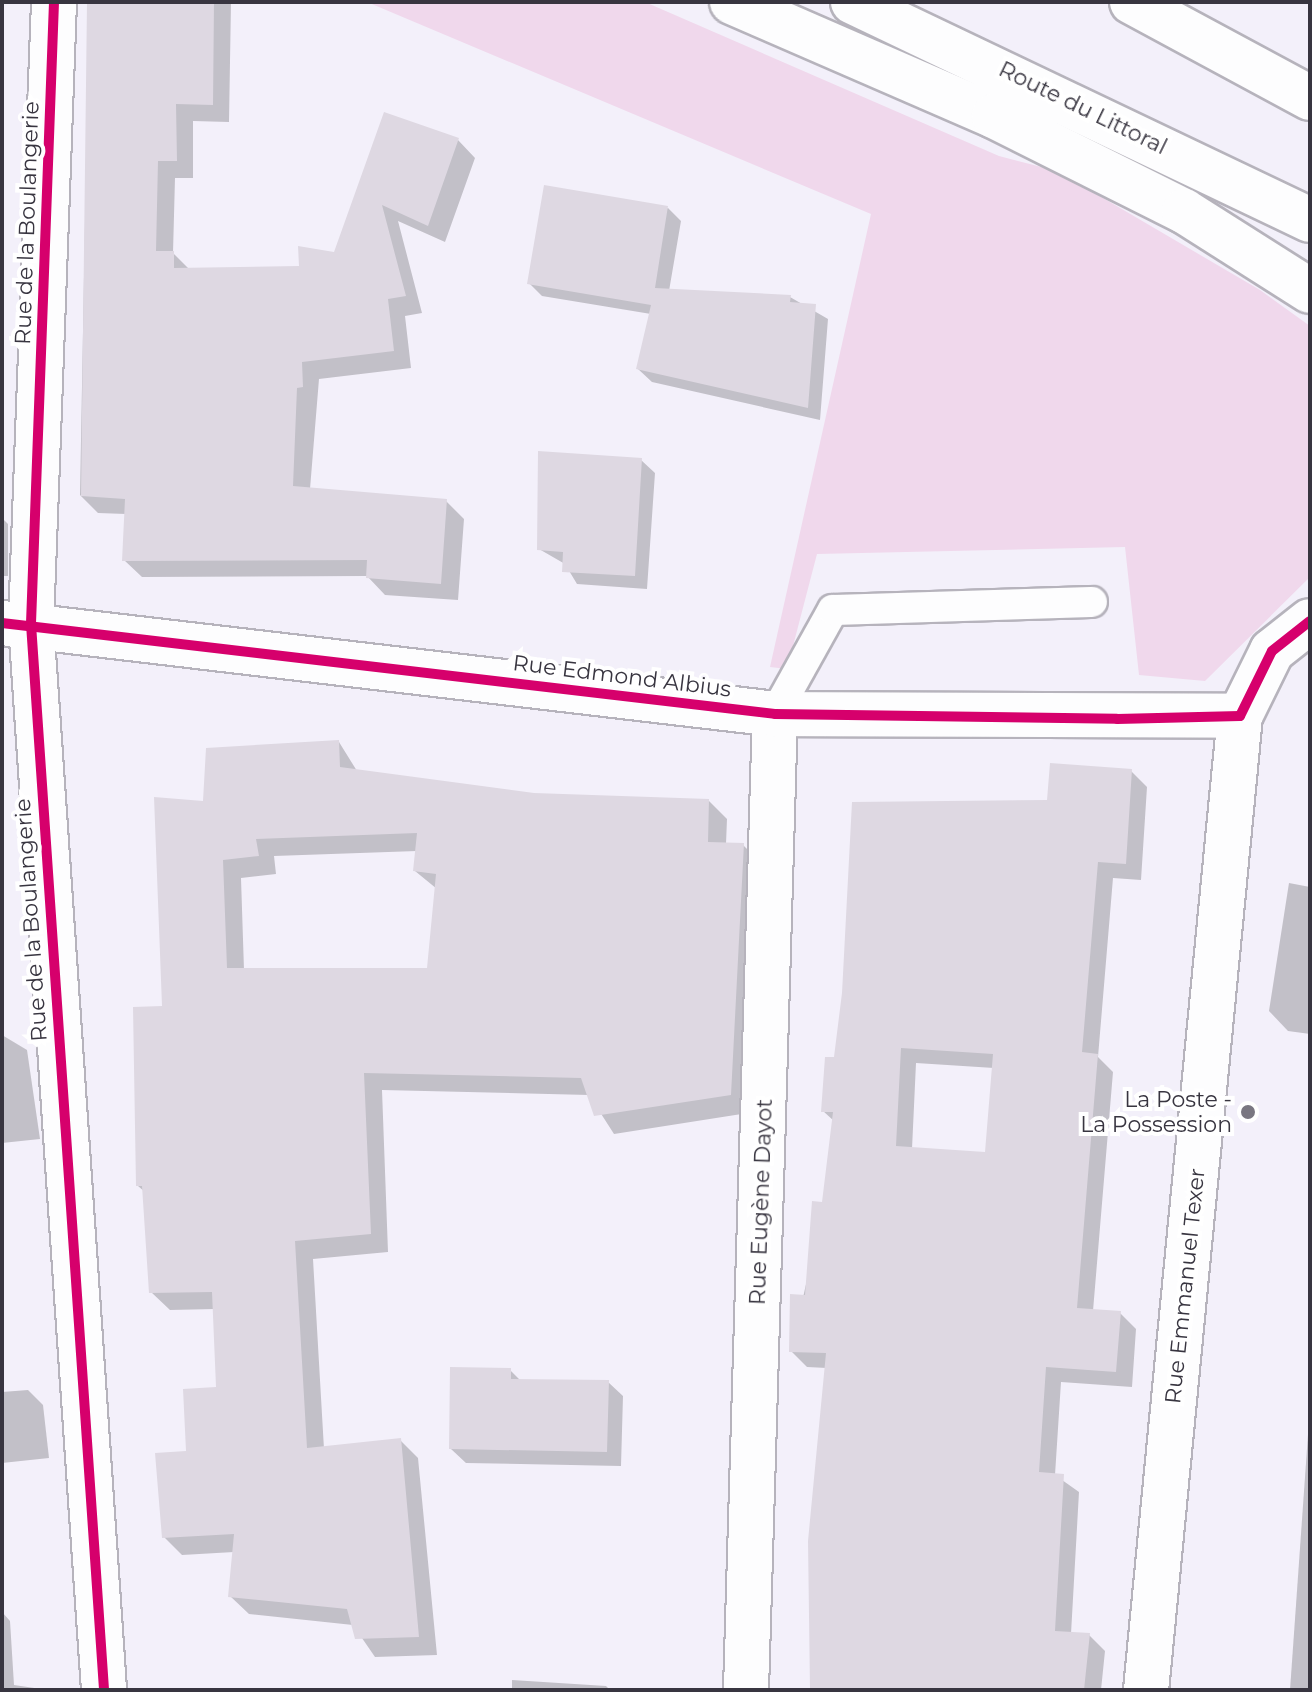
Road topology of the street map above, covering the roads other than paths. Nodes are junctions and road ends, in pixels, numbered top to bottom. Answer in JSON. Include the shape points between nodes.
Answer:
{"nodes":[{"id":1,"x":54,"y":2,"type":"edge"},
{"id":2,"x":732,"y":2,"type":"edge"},
{"id":3,"x":853,"y":2,"type":"edge"},
{"id":4,"x":1132,"y":2,"type":"edge"},
{"id":5,"x":1310,"y":98,"type":"edge"},
{"id":6,"x":1310,"y":220,"type":"edge"},
{"id":7,"x":1310,"y":291,"type":"edge"},
{"id":8,"x":1092,"y":602,"type":"dead end"},
{"id":9,"x":1310,"y":621,"type":"edge"},
{"id":10,"x":16,"y":623,"type":"edge"},
{"id":11,"x":775,"y":714,"type":"junction"},
{"id":12,"x":1240,"y":716,"type":"junction"},
{"id":13,"x":104,"y":1690,"type":"edge"},
{"id":14,"x":746,"y":1690,"type":"edge"},
{"id":15,"x":1146,"y":1690,"type":"edge"}],
"edges":[{"from":1,"to":10,"type":"main road","name":"Rue de la Boulangerie"},
{"from":2,"to":7,"type":"main road","via":[[994,116],[1184,211]]},
{"from":3,"to":6,"type":"main road","name":"Route du Littoral"},
{"from":4,"to":5,"type":"main road"},
{"from":8,"to":11,"type":"lane","via":[[833,610]]},
{"from":9,"to":12,"type":"main road","name":"Rue Emmanuel Texer","via":[[1272,651]]},
{"from":10,"to":11,"type":"main road","name":"Rue Edmond Albius"},
{"from":10,"to":13,"type":"main road","name":"Rue de la Boulangerie"},
{"from":11,"to":12,"type":"main road","name":"Rue Edmond Albius"},
{"from":11,"to":14,"type":"main road","name":"Rue Eugène Dayot"},
{"from":12,"to":15,"type":"main road","name":"Rue Emmanuel Texer"}]}
